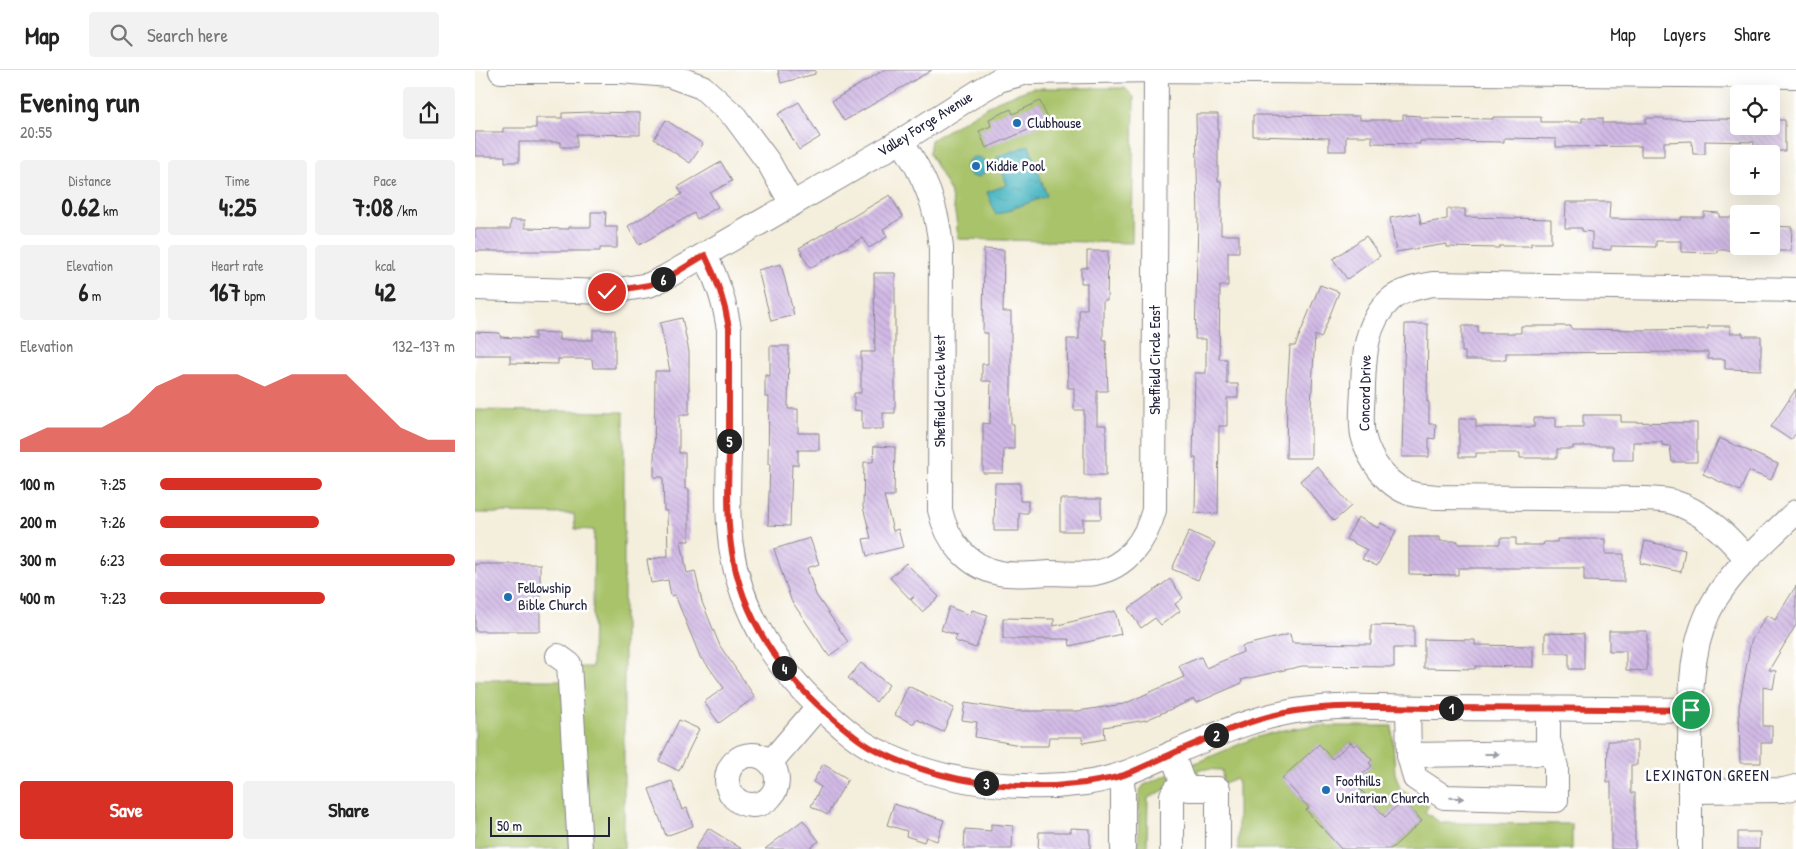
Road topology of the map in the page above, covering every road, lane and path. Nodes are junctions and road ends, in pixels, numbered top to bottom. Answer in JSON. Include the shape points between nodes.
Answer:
{"nodes":[{"id":1,"x":1155,"y":70,"type":"edge"},
{"id":2,"x":501,"y":71,"type":"edge"},
{"id":3,"x":997,"y":75,"type":"edge"},
{"id":4,"x":1796,"y":76,"type":"edge"},
{"id":5,"x":706,"y":78,"type":"edge"},
{"id":6,"x":901,"y":141,"type":"junction"},
{"id":7,"x":792,"y":204,"type":"junction"},
{"id":8,"x":705,"y":255,"type":"junction"},
{"id":9,"x":475,"y":288,"type":"edge"},
{"id":10,"x":1796,"y":290,"type":"edge"},
{"id":11,"x":1796,"y":512,"type":"edge"},
{"id":12,"x":1747,"y":559,"type":"junction"},
{"id":13,"x":1047,"y":574,"type":"joint"},
{"id":14,"x":558,"y":656,"type":"dead end"},
{"id":15,"x":818,"y":707,"type":"junction"},
{"id":16,"x":1408,"y":708,"type":"junction"},
{"id":17,"x":1548,"y":708,"type":"junction"},
{"id":18,"x":1691,"y":710,"type":"junction"},
{"id":19,"x":1172,"y":754,"type":"junction"},
{"id":20,"x":1409,"y":754,"type":"junction"},
{"id":21,"x":1552,"y":754,"type":"junction"},
{"id":22,"x":769,"y":763,"type":"dead end"},
{"id":23,"x":1121,"y":776,"type":"junction"},
{"id":24,"x":1181,"y":781,"type":"junction"},
{"id":25,"x":1796,"y":787,"type":"edge"},
{"id":26,"x":1690,"y":791,"type":"junction"},
{"id":27,"x":580,"y":849,"type":"edge"},
{"id":28,"x":1123,"y":849,"type":"edge"},
{"id":29,"x":1171,"y":849,"type":"edge"},
{"id":30,"x":1218,"y":849,"type":"edge"},
{"id":31,"x":1690,"y":849,"type":"edge"}],
"edges":[{"from":1,"to":3,"type":"street","name":"Valley Forge Avenue"},
{"from":1,"to":4,"type":"street","name":"Valley Forge Avenue"},
{"from":1,"to":13,"type":"street","name":"Sheffield Circle East","via":[[1154,510],[1150,526],[1135,550],[1110,568],[1095,573]]},
{"from":2,"to":5,"type":"street","via":[[630,72]]},
{"from":3,"to":6,"type":"street","name":"Valley Forge Avenue"},
{"from":5,"to":7,"type":"street","via":[[769,163]]},
{"from":6,"to":7,"type":"street","name":"Valley Forge Avenue"},
{"from":6,"to":13,"type":"street","name":"Sheffield Circle West","via":[[924,178],[939,226],[939,510],[943,523],[959,550],[985,569],[1001,574]]},
{"from":7,"to":8,"type":"street","name":"Valley Forge Avenue"},
{"from":8,"to":9,"type":"street","name":"Valley Forge Avenue","via":[[649,285],[607,292]]},
{"from":8,"to":15,"type":"street","via":[[725,302],[729,328],[728,514],[731,547],[739,579],[750,611],[776,658]]},
{"from":10,"to":12,"type":"street","name":"Concord Drive","via":[[1433,284],[1402,292],[1391,299],[1379,312],[1367,342],[1363,434],[1369,454],[1378,468],[1400,488],[1415,495],[1436,497],[1671,501],[1704,517]]},
{"from":11,"to":12,"type":"street"},
{"from":12,"to":18,"type":"street","via":[[1715,600],[1703,626],[1693,670]]},
{"from":14,"to":27,"type":"street","via":[[569,664]]},
{"from":15,"to":22,"type":"street"},
{"from":15,"to":23,"type":"street","via":[[876,751],[933,773],[973,782],[1055,786]]},
{"from":16,"to":17,"type":"street"},
{"from":16,"to":19,"type":"street","via":[[1331,708],[1276,715]]},
{"from":16,"to":20,"type":"street"},
{"from":17,"to":18,"type":"street"},
{"from":17,"to":21,"type":"street"},
{"from":18,"to":26,"type":"street"},
{"from":19,"to":23,"type":"street"},
{"from":19,"to":24,"type":"street"},
{"from":20,"to":21,"type":"street","one_way":true},
{"from":20,"to":21,"type":"street","one_way":true,"via":[[1415,778],[1444,797],[1556,800],[1556,767]]},
{"from":23,"to":28,"type":"street"},
{"from":24,"to":29,"type":"street","via":[[1172,795]]},
{"from":24,"to":30,"type":"street","via":[[1189,789],[1218,789]]},
{"from":25,"to":26,"type":"street","via":[[1784,790]]},
{"from":26,"to":31,"type":"street"}]}
